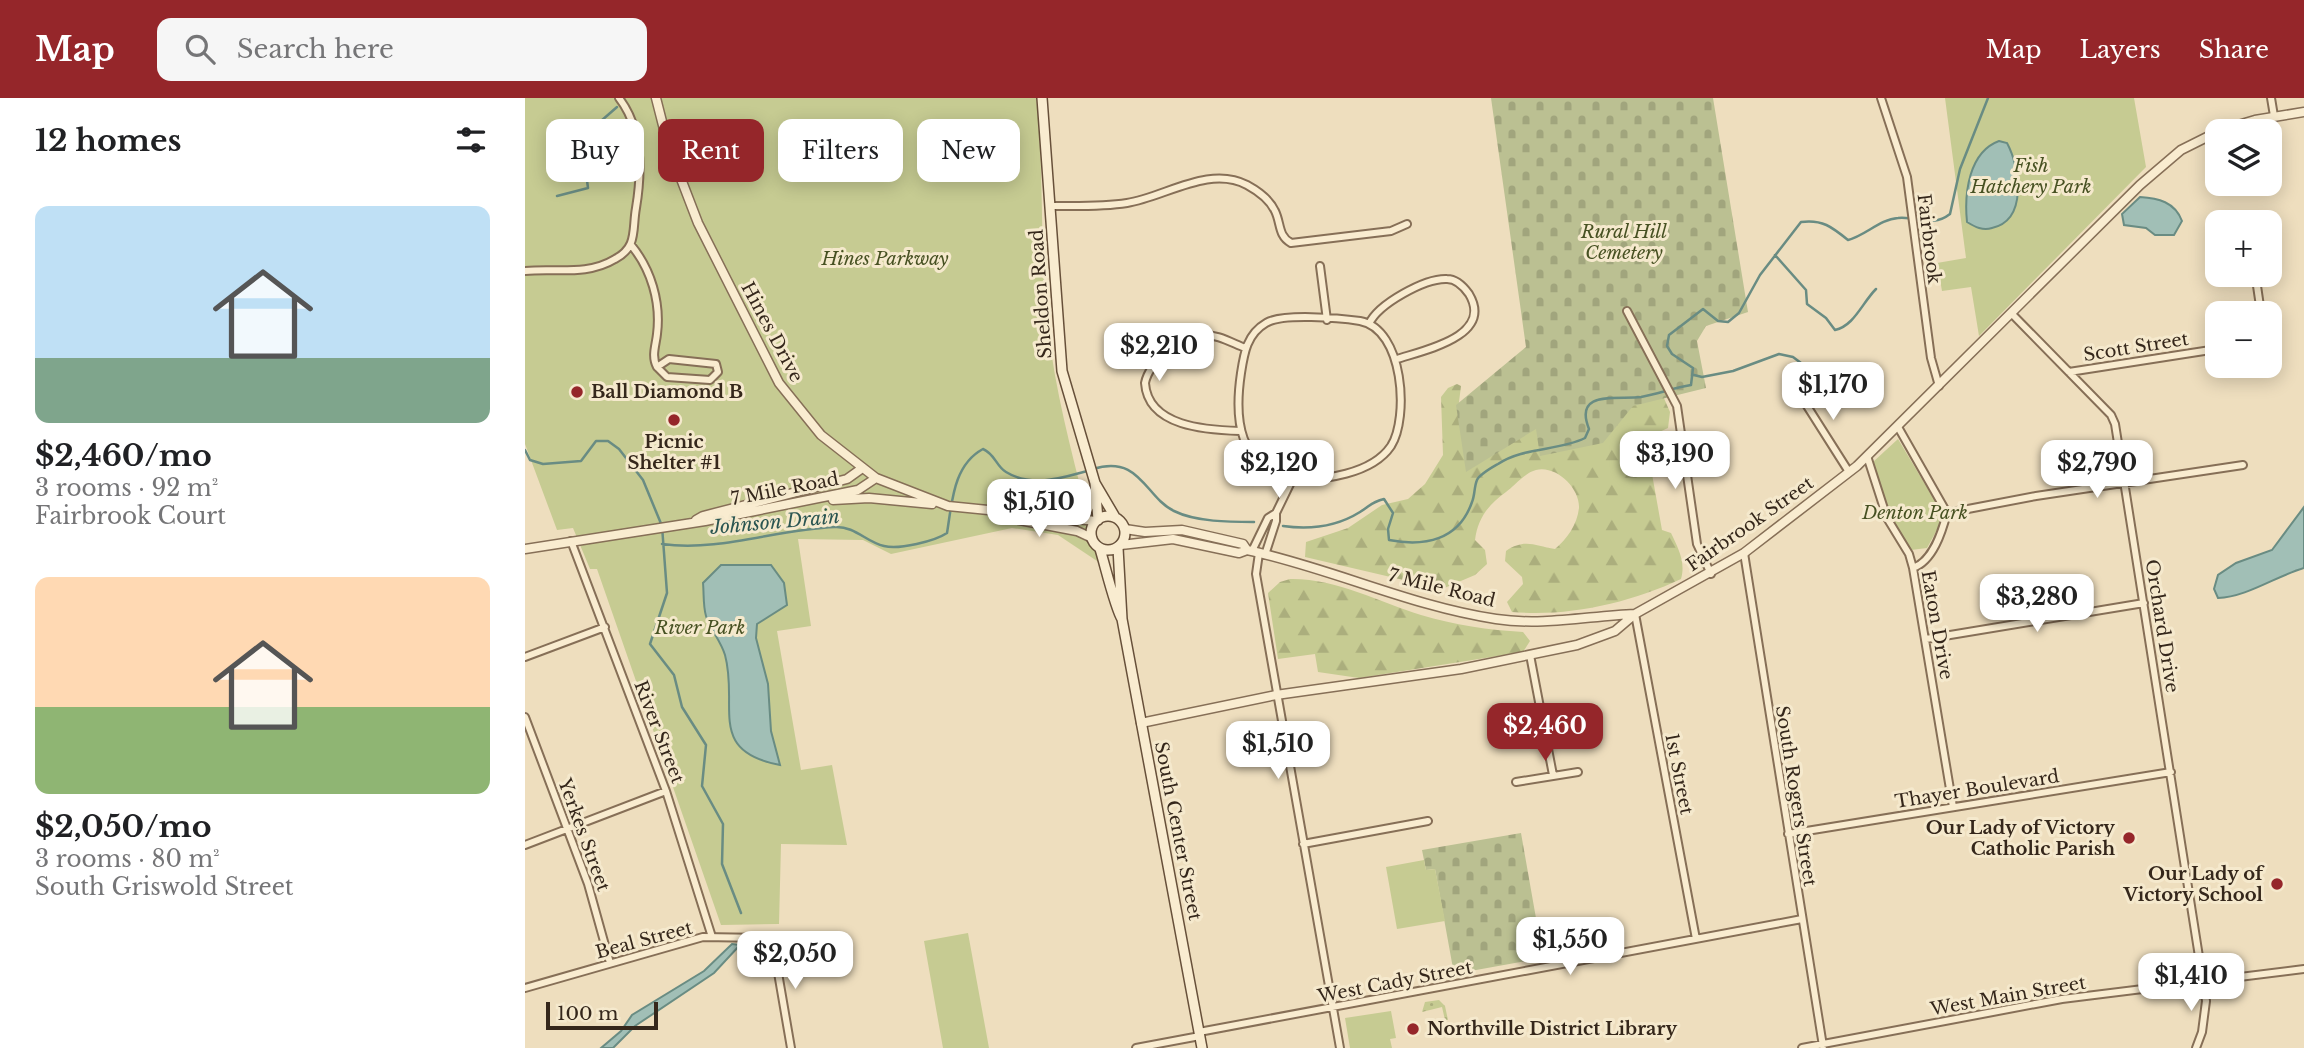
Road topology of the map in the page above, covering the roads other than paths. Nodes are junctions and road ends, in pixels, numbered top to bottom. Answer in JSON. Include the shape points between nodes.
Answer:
{"nodes":[{"id":1,"x":619,"y":98,"type":"edge"},
{"id":2,"x":656,"y":98,"type":"edge"},
{"id":3,"x":1042,"y":98,"type":"edge"},
{"id":4,"x":1881,"y":98,"type":"edge"},
{"id":5,"x":2271,"y":98,"type":"edge"},
{"id":6,"x":2304,"y":112,"type":"edge"},
{"id":7,"x":2274,"y":116,"type":"junction"},
{"id":8,"x":2263,"y":119,"type":"edge"},
{"id":9,"x":2205,"y":138,"type":"edge"},
{"id":10,"x":1051,"y":206,"type":"junction"},
{"id":11,"x":1407,"y":224,"type":"dead end"},
{"id":12,"x":631,"y":245,"type":"junction"},
{"id":13,"x":1320,"y":265,"type":"dead end"},
{"id":14,"x":525,"y":271,"type":"edge"},
{"id":15,"x":1627,"y":311,"type":"dead end"},
{"id":16,"x":2012,"y":314,"type":"junction"},
{"id":17,"x":1327,"y":320,"type":"junction"},
{"id":18,"x":1369,"y":324,"type":"junction"},
{"id":19,"x":1245,"y":348,"type":"junction"},
{"id":20,"x":2205,"y":351,"type":"edge"},
{"id":21,"x":1397,"y":359,"type":"junction"},
{"id":22,"x":657,"y":366,"type":"junction"},
{"id":23,"x":2069,"y":372,"type":"junction"},
{"id":24,"x":1940,"y":386,"type":"junction"},
{"id":25,"x":1795,"y":387,"type":"dead end"},
{"id":26,"x":1898,"y":427,"type":"junction"},
{"id":27,"x":1240,"y":430,"type":"junction"},
{"id":28,"x":1867,"y":456,"type":"junction"},
{"id":29,"x":2243,"y":465,"type":"dead end"},
{"id":30,"x":861,"y":469,"type":"junction"},
{"id":31,"x":1849,"y":472,"type":"junction"},
{"id":32,"x":876,"y":478,"type":"junction"},
{"id":33,"x":1293,"y":478,"type":"junction"},
{"id":34,"x":2124,"y":482,"type":"junction"},
{"id":35,"x":1094,"y":483,"type":"junction"},
{"id":36,"x":785,"y":505,"type":"junction"},
{"id":37,"x":946,"y":505,"type":"junction"},
{"id":38,"x":1001,"y":513,"type":"junction"},
{"id":39,"x":1276,"y":513,"type":"junction"},
{"id":40,"x":1947,"y":513,"type":"junction"},
{"id":41,"x":1115,"y":517,"type":"junction"},
{"id":42,"x":696,"y":520,"type":"junction"},
{"id":43,"x":1076,"y":520,"type":"junction"},
{"id":44,"x":1097,"y":521,"type":"junction"},
{"id":45,"x":1125,"y":529,"type":"junction"},
{"id":46,"x":1092,"y":538,"type":"junction"},
{"id":47,"x":571,"y":541,"type":"junction"},
{"id":48,"x":1119,"y":547,"type":"junction"},
{"id":49,"x":525,"y":549,"type":"edge"},
{"id":50,"x":1100,"y":549,"type":"junction"},
{"id":51,"x":1256,"y":553,"type":"junction"},
{"id":52,"x":1744,"y":553,"type":"junction"},
{"id":53,"x":1913,"y":568,"type":"junction"},
{"id":54,"x":1711,"y":573,"type":"junction"},
{"id":55,"x":2144,"y":603,"type":"junction"},
{"id":56,"x":1635,"y":614,"type":"junction"},
{"id":57,"x":1122,"y":619,"type":"junction"},
{"id":58,"x":605,"y":627,"type":"junction"},
{"id":59,"x":1926,"y":639,"type":"junction"},
{"id":60,"x":1530,"y":655,"type":"junction"},
{"id":61,"x":525,"y":657,"type":"edge"},
{"id":62,"x":1276,"y":695,"type":"junction"},
{"id":63,"x":525,"y":717,"type":"edge"},
{"id":64,"x":1141,"y":723,"type":"junction"},
{"id":65,"x":1578,"y":772,"type":"dead end"},
{"id":66,"x":2171,"y":772,"type":"junction"},
{"id":67,"x":1553,"y":775,"type":"junction"},
{"id":68,"x":1517,"y":782,"type":"dead end"},
{"id":69,"x":666,"y":791,"type":"junction"},
{"id":70,"x":1953,"y":807,"type":"junction"},
{"id":71,"x":1428,"y":821,"type":"dead end"},
{"id":72,"x":567,"y":828,"type":"junction"},
{"id":73,"x":1788,"y":834,"type":"junction"},
{"id":74,"x":1303,"y":844,"type":"junction"},
{"id":75,"x":525,"y":845,"type":"edge"},
{"id":76,"x":1802,"y":919,"type":"junction"},
{"id":77,"x":712,"y":937,"type":"junction"},
{"id":78,"x":1696,"y":939,"type":"junction"},
{"id":79,"x":610,"y":963,"type":"junction"},
{"id":80,"x":2304,"y":969,"type":"edge"},
{"id":81,"x":2203,"y":982,"type":"junction"},
{"id":82,"x":525,"y":988,"type":"edge"},
{"id":83,"x":1333,"y":1008,"type":"junction"},
{"id":84,"x":1199,"y":1034,"type":"junction"},
{"id":85,"x":1823,"y":1046,"type":"edge"},
{"id":86,"x":791,"y":1048,"type":"edge"},
{"id":87,"x":1136,"y":1048,"type":"edge"},
{"id":88,"x":1202,"y":1048,"type":"edge"},
{"id":89,"x":1340,"y":1048,"type":"edge"},
{"id":90,"x":1802,"y":1048,"type":"edge"},
{"id":91,"x":2196,"y":1048,"type":"edge"}],
"edges":[{"from":1,"to":12,"type":"street","via":[[634,128],[641,172]]},
{"from":2,"to":30,"type":"street","name":"Hines Drive","via":[[689,204],[772,371],[812,426]]},
{"from":3,"to":10,"type":"main road","name":"Sheldon Road"},
{"from":4,"to":24,"type":"street","name":"Fairbrook","via":[[1900,150],[1931,358]]},
{"from":5,"to":7,"type":"street"},
{"from":6,"to":7,"type":"street","name":"Fairbrook Street"},
{"from":7,"to":8,"type":"street","name":"Fairbrook Street"},
{"from":9,"to":16,"type":"street","name":"Fairbrook Street","via":[[2155,172]]},
{"from":10,"to":11,"type":"street","via":[[1126,203],[1220,179],[1243,183],[1263,196],[1291,243]]},
{"from":10,"to":35,"type":"main road","name":"Sheldon Road","via":[[1062,371]]},
{"from":12,"to":14,"type":"street","via":[[596,268]]},
{"from":12,"to":22,"type":"street","via":[[654,288],[658,324],[653,360]]},
{"from":13,"to":17,"type":"street"},
{"from":15,"to":54,"type":"street","via":[[1673,396],[1697,544]]},
{"from":16,"to":23,"type":"street","name":"Orchard Drive"},
{"from":16,"to":24,"type":"street","name":"Fairbrook Street"},
{"from":17,"to":18,"type":"street"},
{"from":17,"to":19,"type":"street","via":[[1272,320],[1255,331]]},
{"from":18,"to":21,"type":"street","via":[[1382,334]]},
{"from":18,"to":21,"type":"street","via":[[1384,305],[1436,281],[1454,281],[1467,291],[1475,311],[1467,329],[1452,340]]},
{"from":19,"to":27,"type":"street","via":[[1237,417]]},
{"from":19,"to":27,"type":"street","via":[[1221,338],[1194,337],[1156,362],[1145,383],[1150,401],[1175,421],[1204,429]]},
{"from":20,"to":23,"type":"street","name":"Scott Street"},
{"from":21,"to":33,"type":"street","via":[[1398,428],[1387,451],[1343,474]]},
{"from":22,"to":22,"type":"street","via":[[667,377],[710,380],[718,372],[718,366],[710,362],[669,359]]},
{"from":23,"to":34,"type":"street","name":"Orchard Drive","via":[[2114,419]]},
{"from":24,"to":26,"type":"street","name":"Fairbrook Street"},
{"from":25,"to":31,"type":"street"},
{"from":26,"to":28,"type":"street","name":"Fairbrook Street"},
{"from":26,"to":40,"type":"street"},
{"from":27,"to":33,"type":"street","via":[[1262,464]]},
{"from":28,"to":31,"type":"street","name":"Fairbrook Street"},
{"from":28,"to":53,"type":"street","name":"Eaton Drive","via":[[1887,518]]},
{"from":29,"to":34,"type":"street"},
{"from":30,"to":32,"type":"street","name":"Hines Drive"},
{"from":30,"to":42,"type":"street","name":"7 Mile Road","via":[[847,478]]},
{"from":31,"to":52,"type":"street","name":"Fairbrook Street"},
{"from":32,"to":36,"type":"street","name":"7 Mile Road","via":[[858,490]]},
{"from":32,"to":37,"type":"street","name":"Hines Drive"},
{"from":33,"to":39,"type":"street"},
{"from":34,"to":40,"type":"street"},
{"from":34,"to":55,"type":"street","name":"Orchard Drive"},
{"from":35,"to":41,"type":"main road","name":"Sheldon Road"},
{"from":35,"to":43,"type":"main road","via":[[1087,513]]},
{"from":35,"to":44,"type":"main road","name":"Sheldon Road"},
{"from":36,"to":37,"type":"street","via":[[869,498]]},
{"from":36,"to":42,"type":"street","name":"7 Mile Road"},
{"from":37,"to":38,"type":"street"},
{"from":38,"to":43,"type":"street"},
{"from":38,"to":46,"type":"street"},
{"from":39,"to":51,"type":"street","via":[[1276,522]]},
{"from":39,"to":51,"type":"street","via":[[1268,518]]},
{"from":40,"to":53,"type":"street","via":[[1930,553]]},
{"from":41,"to":44,"type":"main road"},
{"from":41,"to":45,"type":"main road"},
{"from":42,"to":47,"type":"street","name":"7 Mile Road"},
{"from":43,"to":44,"type":"street"},
{"from":44,"to":46,"type":"main road"},
{"from":45,"to":48,"type":"main road"},
{"from":45,"to":51,"type":"street","name":"7 Mile Road","via":[[1182,530],[1243,544]]},
{"from":46,"to":50,"type":"main road"},
{"from":47,"to":49,"type":"street","name":"7 Mile Road"},
{"from":47,"to":58,"type":"street","name":"River Street"},
{"from":48,"to":50,"type":"main road"},
{"from":48,"to":51,"type":"street","name":"7 Mile Road","via":[[1173,539]]},
{"from":48,"to":57,"type":"main road","name":"South Center Street"},
{"from":50,"to":57,"type":"main road","name":"South Center Street"},
{"from":51,"to":56,"type":"street","name":"7 Mile Road","via":[[1494,619],[1531,622]]},
{"from":51,"to":62,"type":"street"},
{"from":52,"to":54,"type":"street","name":"Fairbrook Street"},
{"from":52,"to":73,"type":"street","name":"South Rogers Street"},
{"from":53,"to":59,"type":"street","name":"Eaton Drive"},
{"from":54,"to":56,"type":"street","name":"Fairbrook Street"},
{"from":55,"to":59,"type":"street"},
{"from":55,"to":66,"type":"street","name":"Orchard Drive"},
{"from":56,"to":60,"type":"street","name":"Fairbrook Street","via":[[1615,631],[1591,641]]},
{"from":56,"to":78,"type":"street","name":"1st Street"},
{"from":57,"to":64,"type":"main road","name":"South Center Street"},
{"from":58,"to":61,"type":"street"},
{"from":58,"to":69,"type":"street","name":"River Street"},
{"from":59,"to":70,"type":"street","name":"Eaton Drive"},
{"from":60,"to":62,"type":"street","name":"Fairbrook Street"},
{"from":60,"to":67,"type":"street"},
{"from":62,"to":64,"type":"street","name":"Fairbrook Street"},
{"from":62,"to":74,"type":"street"},
{"from":63,"to":72,"type":"street","name":"Yerkes Street"},
{"from":64,"to":84,"type":"main road","name":"South Center Street"},
{"from":65,"to":67,"type":"street"},
{"from":66,"to":70,"type":"street","name":"Thayer Boulevard"},
{"from":66,"to":81,"type":"street","name":"Orchard Drive"},
{"from":67,"to":68,"type":"street"},
{"from":69,"to":72,"type":"street"},
{"from":69,"to":77,"type":"street","name":"River Street"},
{"from":70,"to":73,"type":"street","name":"Thayer Boulevard"},
{"from":71,"to":74,"type":"street"},
{"from":72,"to":75,"type":"street"},
{"from":72,"to":79,"type":"street","name":"Yerkes Street","via":[[589,884]]},
{"from":73,"to":76,"type":"street","name":"South Rogers Street"},
{"from":74,"to":83,"type":"street"},
{"from":76,"to":78,"type":"street","name":"West Cady Street"},
{"from":76,"to":85,"type":"street","name":"South Rogers Street"},
{"from":77,"to":79,"type":"street","name":"Beal Street"},
{"from":77,"to":86,"type":"street","name":"Beal Street","via":[[772,938]]},
{"from":78,"to":83,"type":"street","name":"West Cady Street"},
{"from":79,"to":82,"type":"street","name":"Beal Street"},
{"from":80,"to":81,"type":"street","name":"West Main Street"},
{"from":81,"to":85,"type":"street","name":"West Main Street","via":[[2062,999]]},
{"from":81,"to":91,"type":"street","name":"Orchard Drive","via":[[2204,1024]]},
{"from":83,"to":84,"type":"street","name":"West Cady Street"},
{"from":83,"to":89,"type":"street"},
{"from":84,"to":87,"type":"street","name":"West Cady Street"},
{"from":84,"to":88,"type":"main road","name":"South Center Street"},
{"from":85,"to":90,"type":"street","name":"West Main Street"}]}
